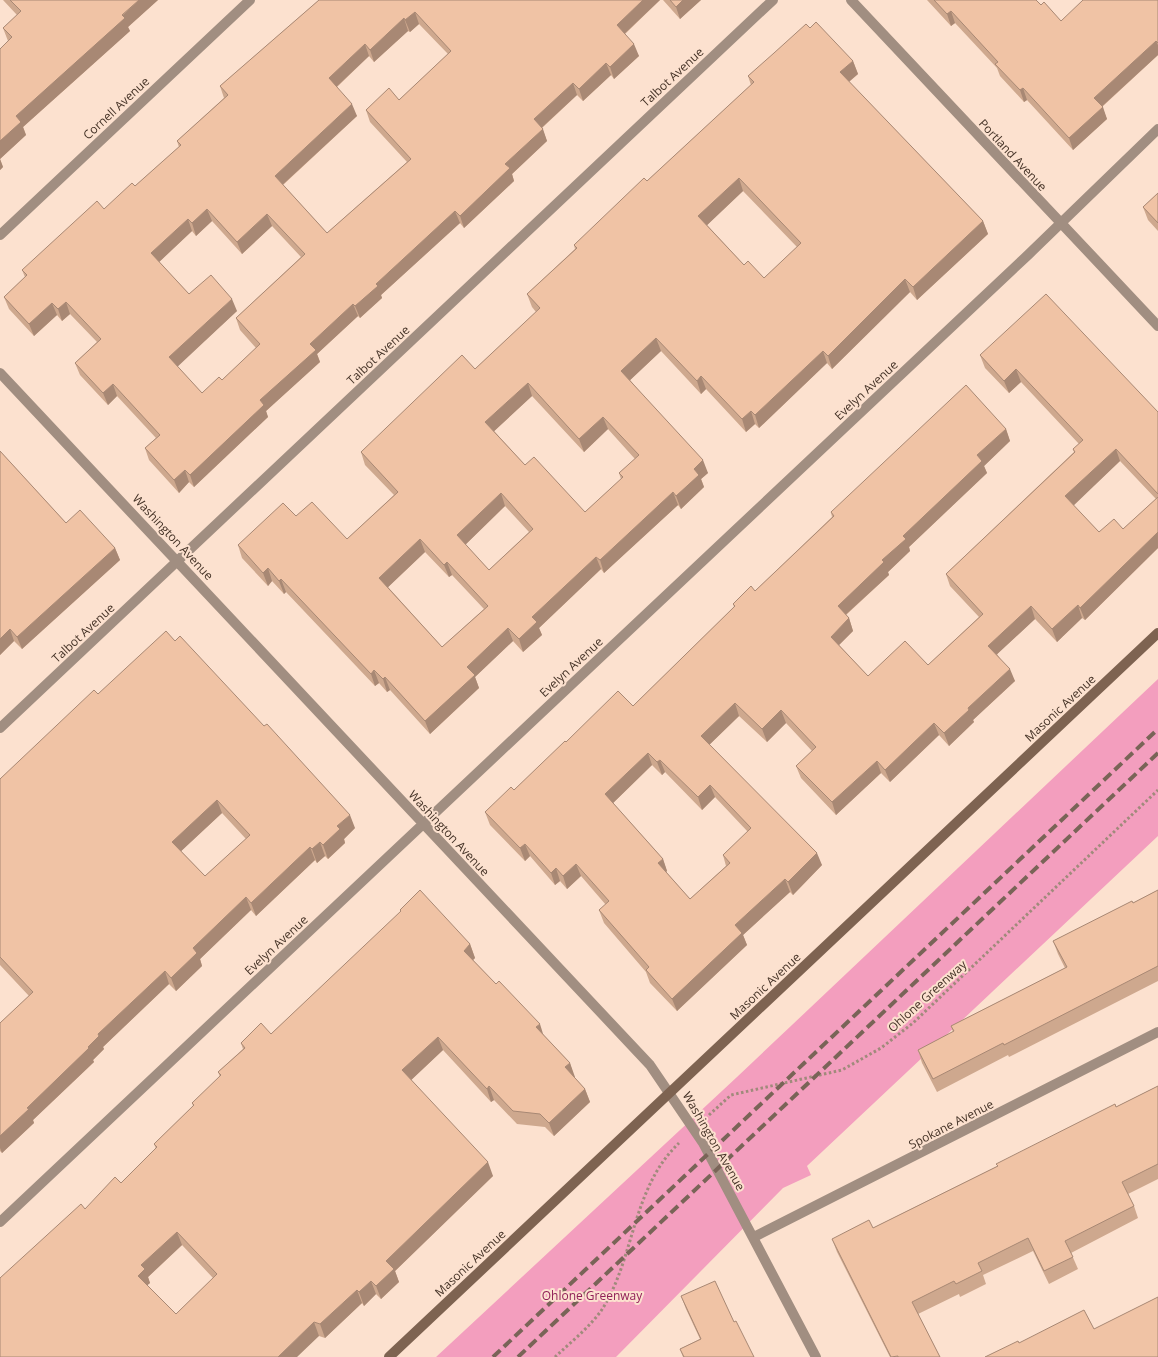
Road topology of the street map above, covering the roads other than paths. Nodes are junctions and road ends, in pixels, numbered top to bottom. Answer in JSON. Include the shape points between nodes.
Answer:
{"nodes":[{"id":1,"x":250,"y":0,"type":"edge"},
{"id":2,"x":772,"y":0,"type":"edge"},
{"id":3,"x":851,"y":0,"type":"edge"},
{"id":4,"x":1158,"y":129,"type":"edge"},
{"id":5,"x":1060,"y":223,"type":"junction"},
{"id":6,"x":0,"y":234,"type":"edge"},
{"id":7,"x":1158,"y":326,"type":"edge"},
{"id":8,"x":0,"y":372,"type":"edge"},
{"id":9,"x":178,"y":560,"type":"junction"},
{"id":10,"x":1158,"y":633,"type":"edge"},
{"id":11,"x":0,"y":728,"type":"edge"},
{"id":12,"x":423,"y":824,"type":"junction"},
{"id":13,"x":1158,"y":1032,"type":"edge"},
{"id":14,"x":671,"y":1092,"type":"junction"},
{"id":15,"x":0,"y":1222,"type":"edge"},
{"id":16,"x":754,"y":1237,"type":"junction"},
{"id":17,"x":389,"y":1357,"type":"edge"},
{"id":18,"x":816,"y":1357,"type":"edge"}],
"edges":[{"from":1,"to":6,"type":"street","name":"Cornell Avenue"},
{"from":2,"to":9,"type":"street","name":"Talbot Avenue"},
{"from":3,"to":5,"type":"street","name":"Portland Avenue"},
{"from":4,"to":5,"type":"street","name":"Evelyn Avenue"},
{"from":5,"to":7,"type":"street","name":"Portland Avenue"},
{"from":5,"to":12,"type":"street","name":"Evelyn Avenue"},
{"from":8,"to":9,"type":"street","name":"Washington Avenue"},
{"from":9,"to":11,"type":"street","name":"Talbot Avenue"},
{"from":9,"to":12,"type":"street","name":"Washington Avenue"},
{"from":10,"to":14,"type":"street","name":"Masonic Avenue"},
{"from":12,"to":14,"type":"street","name":"Washington Avenue","via":[[650,1064]]},
{"from":12,"to":15,"type":"street","name":"Evelyn Avenue"},
{"from":13,"to":16,"type":"street","name":"Spokane Avenue"},
{"from":14,"to":16,"type":"street","name":"Washington Avenue","via":[[695,1128]]},
{"from":14,"to":17,"type":"street","name":"Masonic Avenue"},
{"from":16,"to":18,"type":"street","name":"Washington Avenue"}]}
